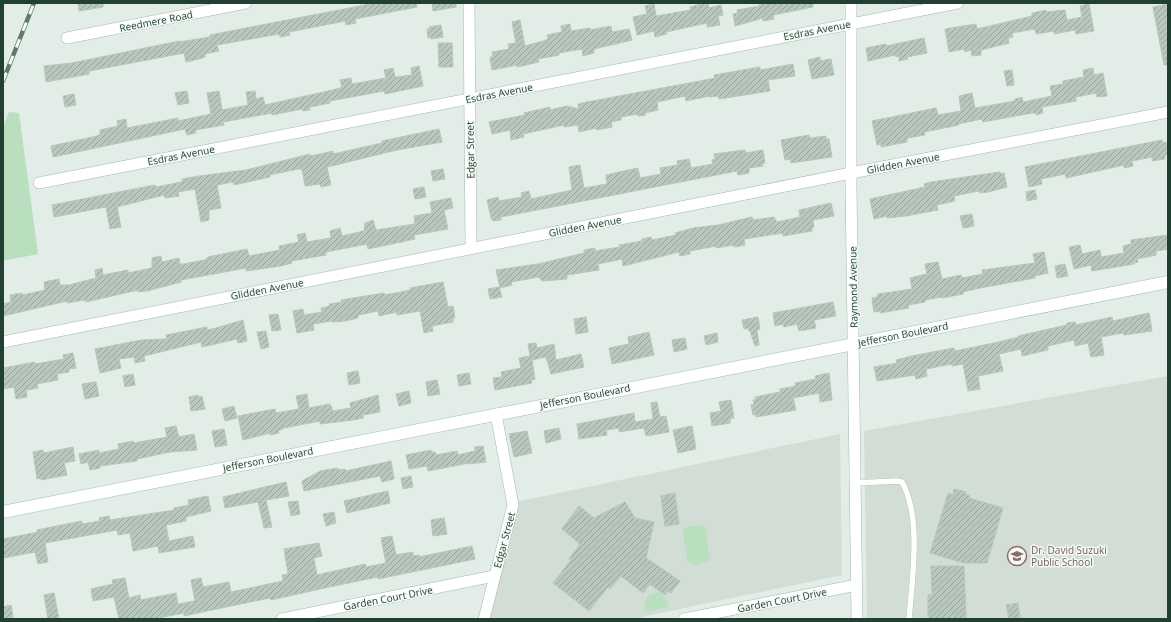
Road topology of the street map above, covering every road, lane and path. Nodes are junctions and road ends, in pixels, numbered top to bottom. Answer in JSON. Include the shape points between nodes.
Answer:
{"nodes":[{"id":1,"x":246,"y":3,"type":"edge"},
{"id":2,"x":469,"y":3,"type":"edge"},
{"id":3,"x":851,"y":3,"type":"edge"},
{"id":4,"x":958,"y":3,"type":"edge"},
{"id":5,"x":851,"y":24,"type":"junction"},
{"id":6,"x":67,"y":38,"type":"dead end"},
{"id":7,"x":469,"y":99,"type":"junction"},
{"id":8,"x":1168,"y":112,"type":"edge"},
{"id":9,"x":851,"y":173,"type":"junction"},
{"id":10,"x":40,"y":183,"type":"dead end"},
{"id":11,"x":471,"y":248,"type":"junction"},
{"id":12,"x":1168,"y":282,"type":"edge"},
{"id":13,"x":3,"y":342,"type":"edge"},
{"id":14,"x":854,"y":344,"type":"junction"},
{"id":15,"x":496,"y":414,"type":"junction"},
{"id":16,"x":855,"y":483,"type":"junction"},
{"id":17,"x":3,"y":512,"type":"edge"},
{"id":18,"x":494,"y":576,"type":"junction"},
{"id":19,"x":857,"y":585,"type":"junction"},
{"id":20,"x":282,"y":619,"type":"edge"},
{"id":21,"x":484,"y":619,"type":"edge"},
{"id":22,"x":684,"y":619,"type":"edge"},
{"id":23,"x":857,"y":619,"type":"edge"},
{"id":24,"x":909,"y":619,"type":"edge"}],
"edges":[{"from":1,"to":6,"type":"street","name":"Reedmere Road"},
{"from":2,"to":7,"type":"street","name":"Edgar Street"},
{"from":3,"to":5,"type":"street","name":"Raymond Avenue"},
{"from":4,"to":5,"type":"street","name":"Esdras Avenue"},
{"from":5,"to":7,"type":"street","name":"Esdras Avenue"},
{"from":5,"to":9,"type":"street","name":"Raymond Avenue"},
{"from":7,"to":10,"type":"street","name":"Esdras Avenue"},
{"from":7,"to":11,"type":"street","name":"Edgar Street"},
{"from":8,"to":9,"type":"street","name":"Glidden Avenue"},
{"from":9,"to":11,"type":"street","name":"Glidden Avenue"},
{"from":9,"to":14,"type":"street","name":"Raymond Avenue"},
{"from":11,"to":13,"type":"street","name":"Glidden Avenue"},
{"from":12,"to":14,"type":"street","name":"Jefferson Boulevard"},
{"from":14,"to":15,"type":"street","name":"Jefferson Boulevard"},
{"from":14,"to":16,"type":"street","name":"Raymond Avenue"},
{"from":15,"to":17,"type":"street","name":"Jefferson Boulevard"},
{"from":15,"to":18,"type":"street","name":"Edgar Street","via":[[513,505]]},
{"from":16,"to":19,"type":"street","name":"Raymond Avenue"},
{"from":16,"to":24,"type":"lane","via":[[896,481],[902,482],[906,488],[910,500],[915,570]]},
{"from":18,"to":20,"type":"street","name":"Garden Court Drive"},
{"from":18,"to":21,"type":"street","name":"Edgar Street"},
{"from":19,"to":22,"type":"street","name":"Garden Court Drive"},
{"from":19,"to":23,"type":"street","name":"Raymond Avenue"}]}
